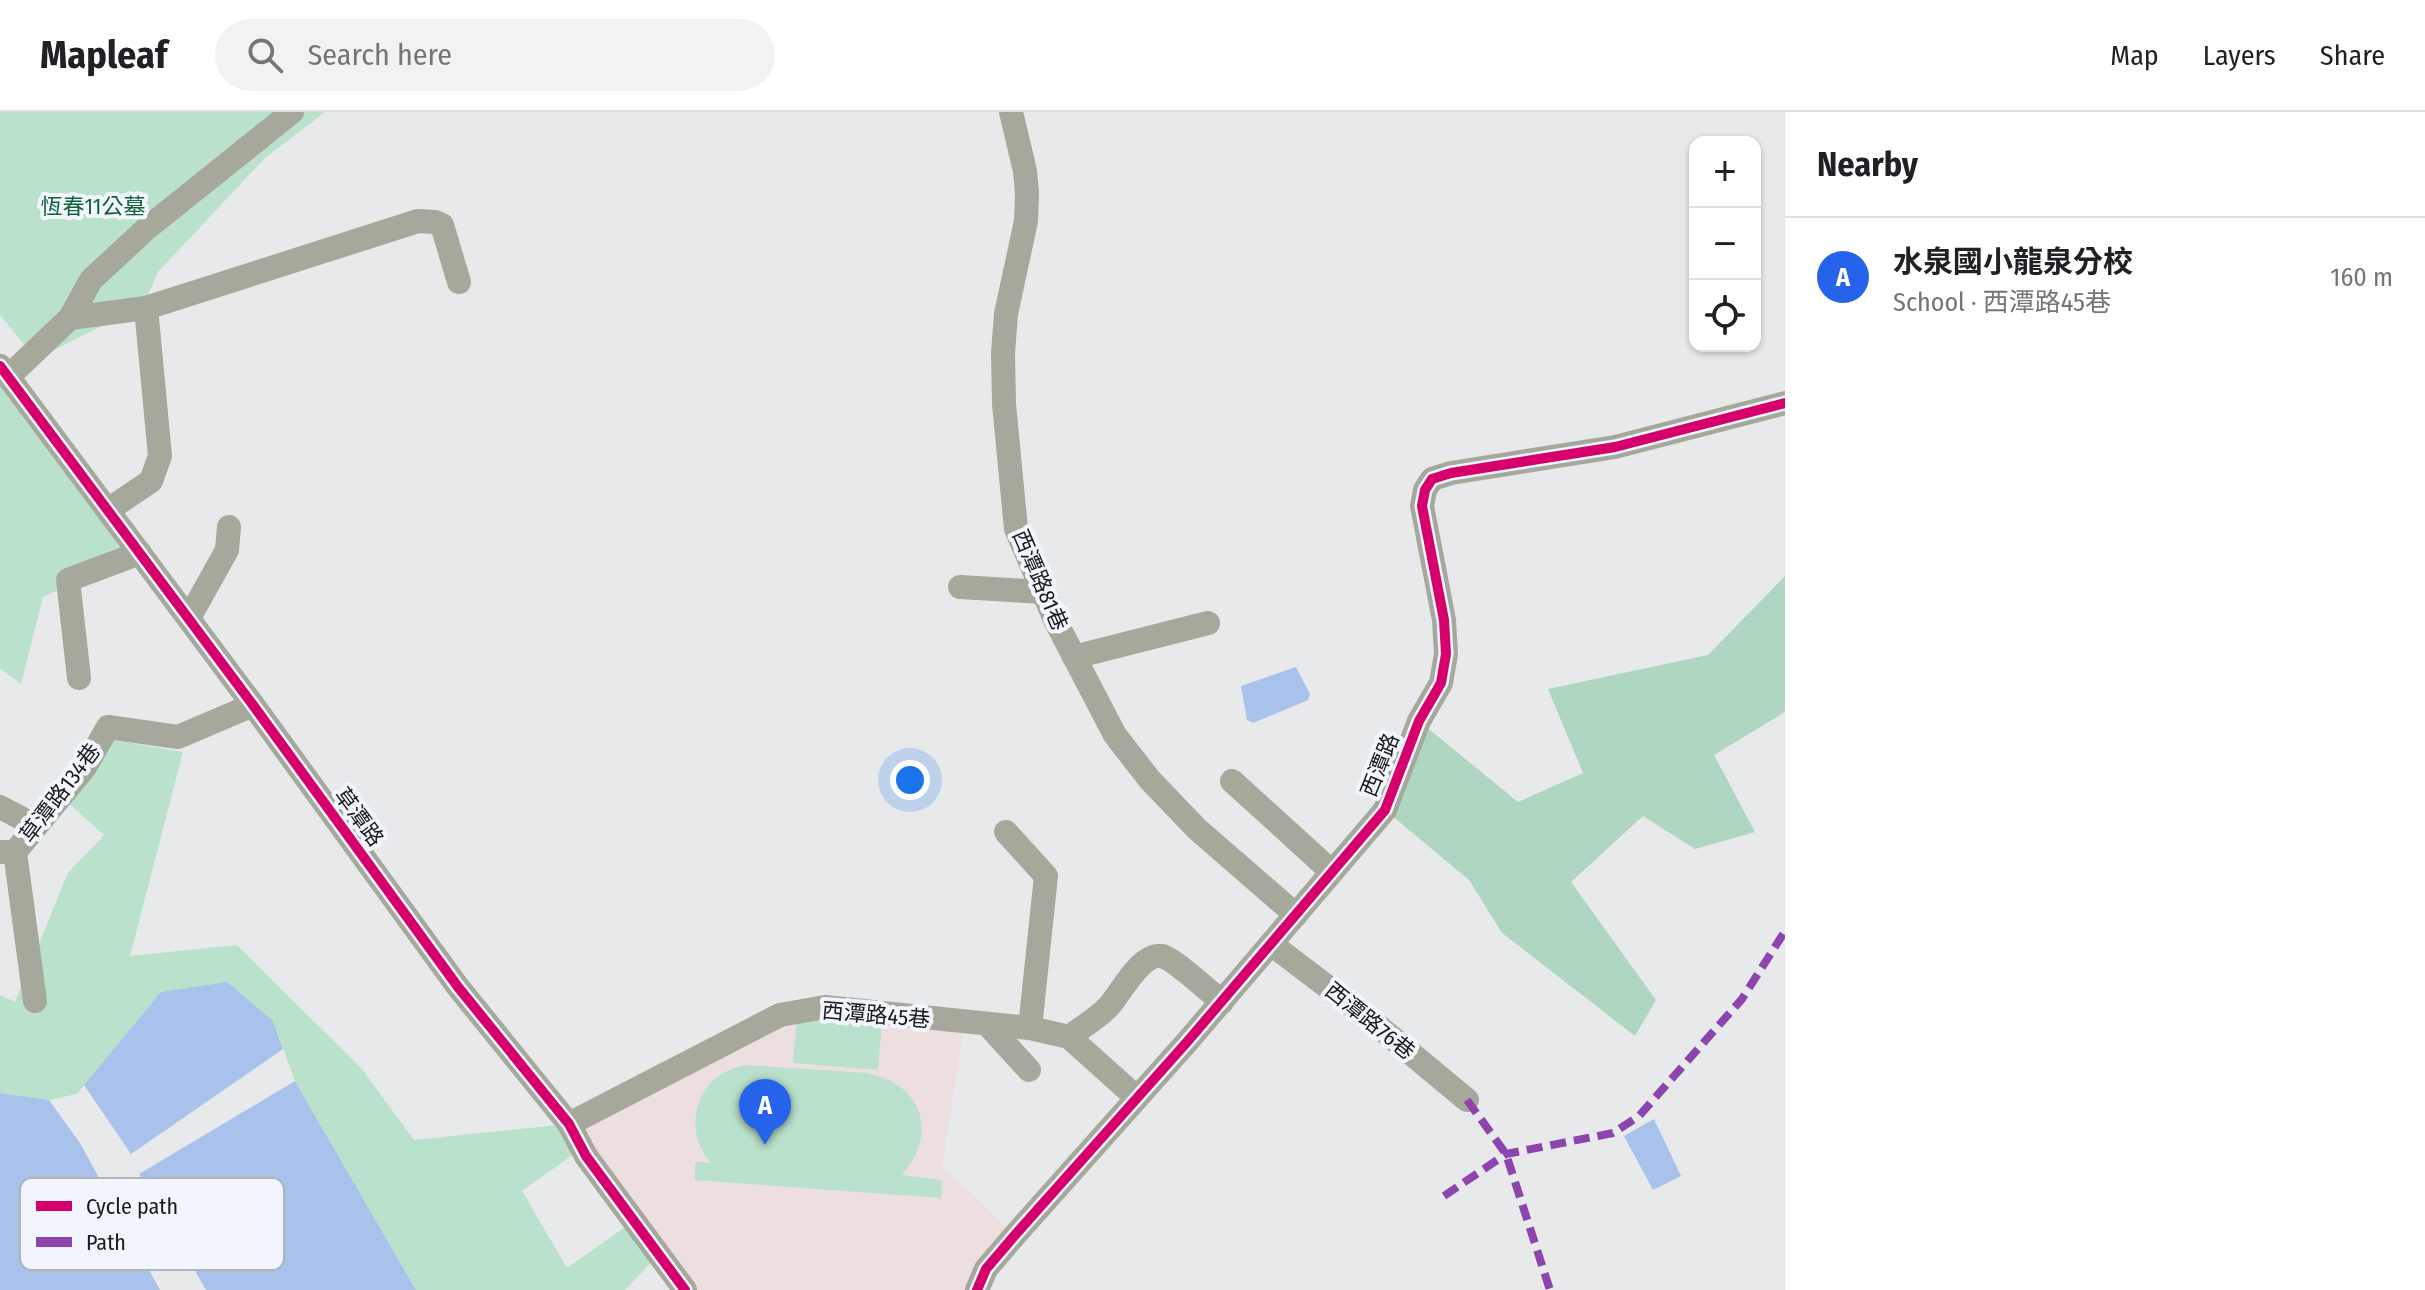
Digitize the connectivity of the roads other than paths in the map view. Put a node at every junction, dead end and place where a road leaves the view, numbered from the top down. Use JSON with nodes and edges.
{"nodes":[{"id":1,"x":292,"y":112,"type":"edge"},
{"id":2,"x":1011,"y":112,"type":"edge"},
{"id":3,"x":459,"y":282,"type":"dead end"},
{"id":4,"x":146,"y":308,"type":"junction"},
{"id":5,"x":70,"y":318,"type":"junction"},
{"id":6,"x":4,"y":372,"type":"edge"},
{"id":7,"x":1785,"y":403,"type":"edge"},
{"id":8,"x":108,"y":510,"type":"junction"},
{"id":9,"x":229,"y":527,"type":"dead end"},
{"id":10,"x":140,"y":553,"type":"junction"},
{"id":11,"x":960,"y":587,"type":"dead end"},
{"id":12,"x":1043,"y":592,"type":"junction"},
{"id":13,"x":189,"y":618,"type":"junction"},
{"id":14,"x":1208,"y":623,"type":"dead end"},
{"id":15,"x":1074,"y":657,"type":"junction"},
{"id":16,"x":79,"y":678,"type":"dead end"},
{"id":17,"x":253,"y":705,"type":"junction"},
{"id":18,"x":1232,"y":781,"type":"dead end"},
{"id":19,"x":0,"y":807,"type":"edge"},
{"id":20,"x":36,"y":826,"type":"junction"},
{"id":21,"x":1006,"y":832,"type":"dead end"},
{"id":22,"x":8,"y":852,"type":"edge"},
{"id":23,"x":1332,"y":872,"type":"junction"},
{"id":24,"x":1296,"y":915,"type":"junction"},
{"id":25,"x":1271,"y":944,"type":"junction"},
{"id":26,"x":35,"y":1001,"type":"dead end"},
{"id":27,"x":1222,"y":1002,"type":"junction"},
{"id":28,"x":988,"y":1025,"type":"junction"},
{"id":29,"x":1030,"y":1028,"type":"junction"},
{"id":30,"x":1069,"y":1037,"type":"junction"},
{"id":31,"x":1029,"y":1070,"type":"dead end"},
{"id":32,"x":1137,"y":1098,"type":"junction"},
{"id":33,"x":1467,"y":1100,"type":"dead end"},
{"id":34,"x":569,"y":1124,"type":"junction"},
{"id":35,"x":685,"y":1290,"type":"edge"},
{"id":36,"x":977,"y":1290,"type":"edge"}],
"edges":[{"from":1,"to":5,"type":"street"},
{"from":2,"to":12,"type":"street","name":"西潭路81巷"},
{"from":3,"to":4,"type":"street"},
{"from":4,"to":5,"type":"street"},
{"from":4,"to":8,"type":"street"},
{"from":5,"to":6,"type":"street"},
{"from":6,"to":8,"type":"street","name":"草潭路"},
{"from":7,"to":23,"type":"street","name":"西潭路"},
{"from":8,"to":10,"type":"street","name":"草潭路"},
{"from":9,"to":13,"type":"street"},
{"from":10,"to":13,"type":"street","name":"草潭路"},
{"from":10,"to":16,"type":"street"},
{"from":11,"to":12,"type":"street"},
{"from":12,"to":15,"type":"street","name":"西潭路81巷"},
{"from":13,"to":17,"type":"street","name":"草潭路"},
{"from":14,"to":15,"type":"street"},
{"from":15,"to":24,"type":"street","name":"西潭路81巷"},
{"from":17,"to":20,"type":"street","name":"草潭路134巷"},
{"from":17,"to":34,"type":"street","name":"草潭路"},
{"from":18,"to":23,"type":"street"},
{"from":19,"to":20,"type":"street"},
{"from":20,"to":22,"type":"street","name":"草潭路134巷"},
{"from":21,"to":29,"type":"street"},
{"from":22,"to":26,"type":"street"},
{"from":23,"to":24,"type":"street","name":"西潭路"},
{"from":24,"to":25,"type":"street","name":"西潭路"},
{"from":25,"to":27,"type":"street","name":"西潭路"},
{"from":25,"to":33,"type":"street","name":"西潭路76巷"},
{"from":27,"to":30,"type":"street"},
{"from":27,"to":32,"type":"street","name":"西潭路"},
{"from":28,"to":29,"type":"street","name":"西潭路45巷"},
{"from":28,"to":31,"type":"street"},
{"from":28,"to":34,"type":"street","name":"西潭路45巷"},
{"from":29,"to":30,"type":"street","name":"西潭路45巷"},
{"from":30,"to":32,"type":"street","name":"西潭路45巷"},
{"from":32,"to":36,"type":"street","name":"西潭路"},
{"from":34,"to":35,"type":"street","name":"草潭路"}]}
